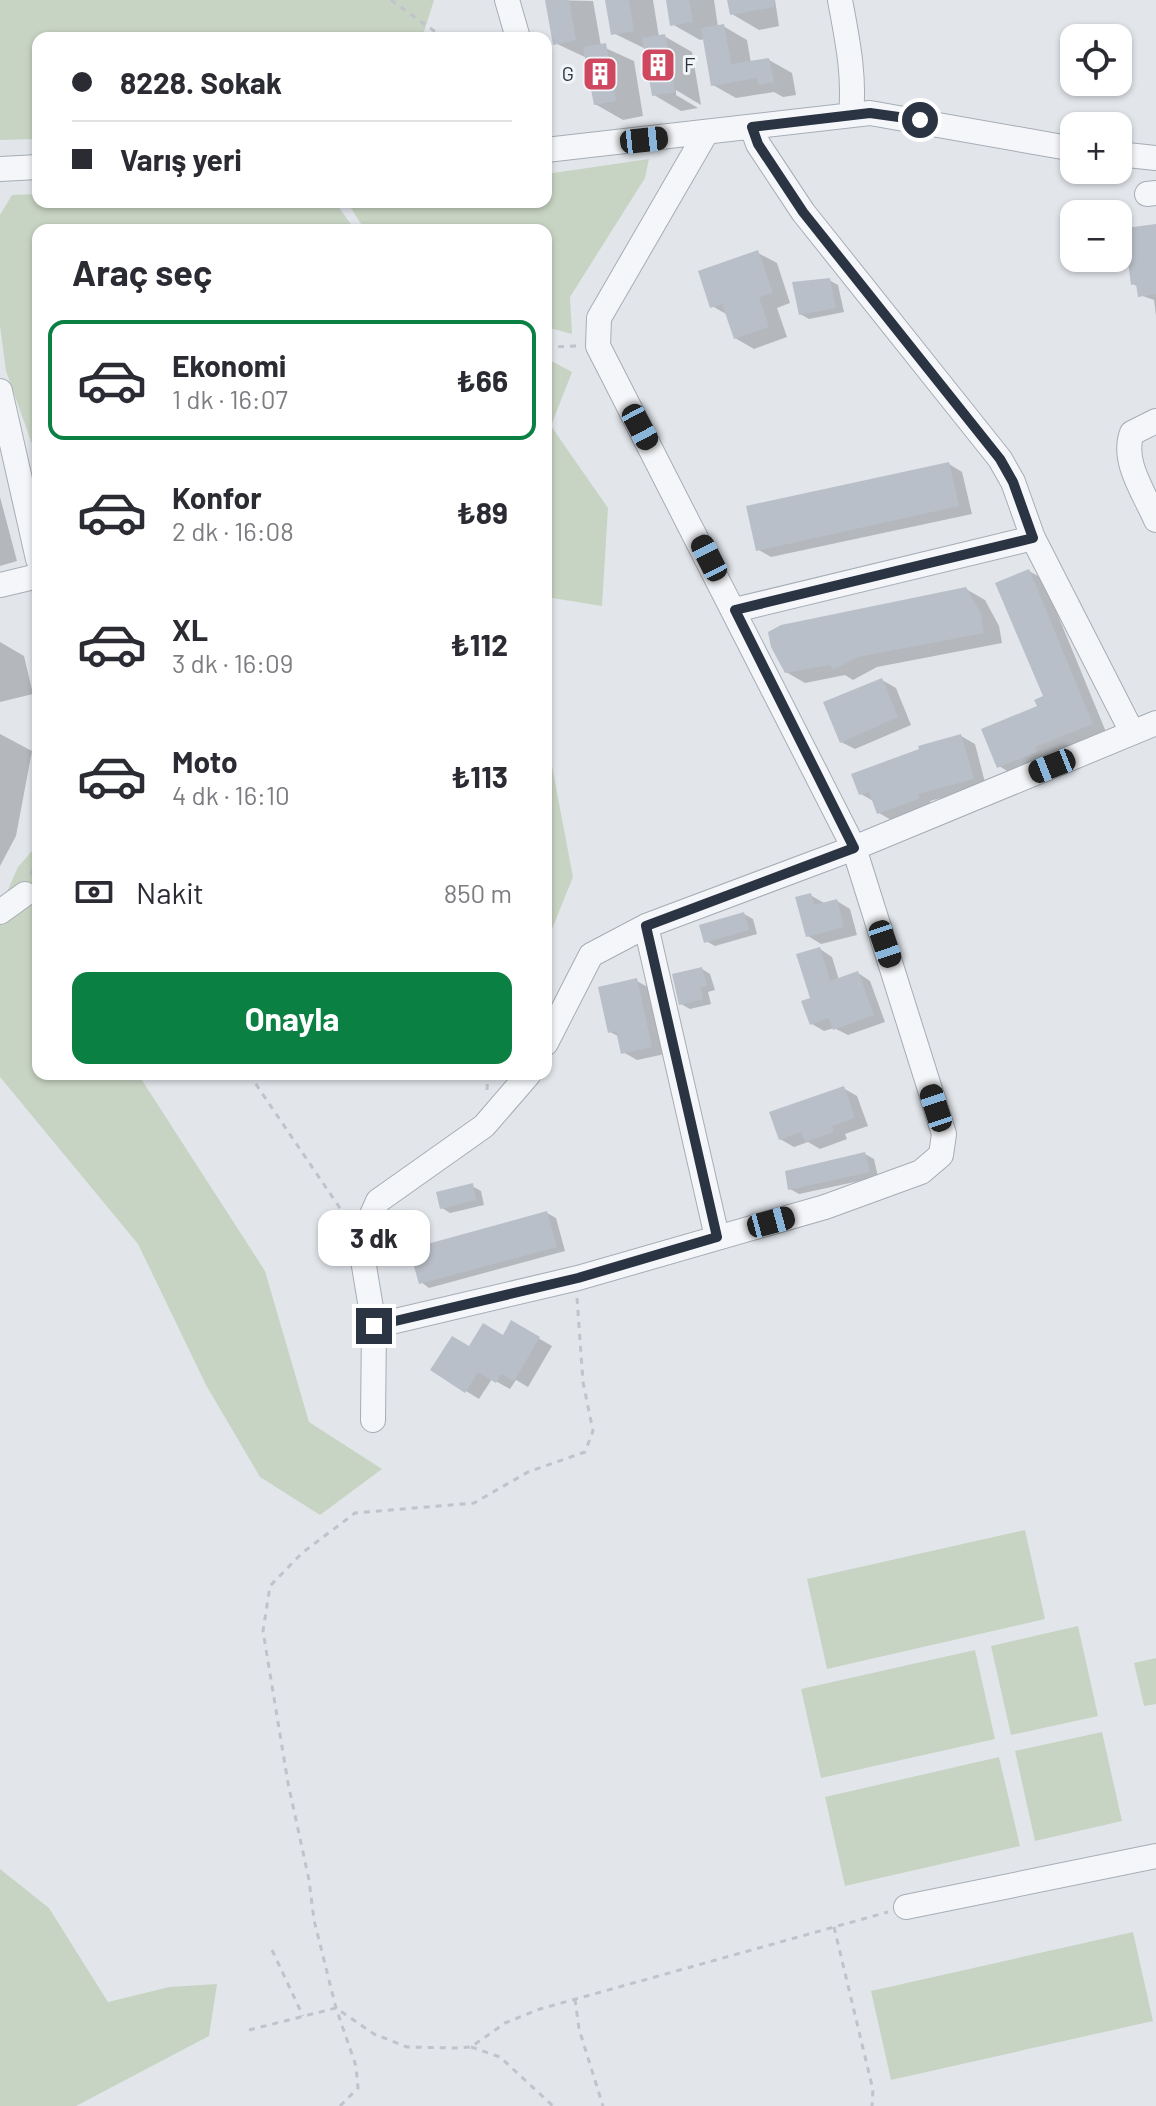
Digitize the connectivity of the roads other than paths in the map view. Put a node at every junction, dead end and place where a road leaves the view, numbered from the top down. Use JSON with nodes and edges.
{"nodes":[{"id":1,"x":507,"y":0,"type":"edge"},
{"id":2,"x":840,"y":0,"type":"edge"},
{"id":3,"x":516,"y":32,"type":"edge"},
{"id":4,"x":851,"y":114,"type":"junction"},
{"id":5,"x":752,"y":127,"type":"junction"},
{"id":6,"x":706,"y":133,"type":"junction"},
{"id":7,"x":552,"y":145,"type":"edge"},
{"id":8,"x":1060,"y":146,"type":"edge"},
{"id":9,"x":1132,"y":155,"type":"edge"},
{"id":10,"x":1156,"y":158,"type":"edge"},
{"id":11,"x":32,"y":167,"type":"edge"},
{"id":12,"x":0,"y":169,"type":"edge"},
{"id":13,"x":0,"y":391,"type":"edge"},
{"id":14,"x":1156,"y":421,"type":"edge"},
{"id":15,"x":1156,"y":520,"type":"edge"},
{"id":16,"x":32,"y":532,"type":"edge"},
{"id":17,"x":1033,"y":538,"type":"junction"},
{"id":18,"x":32,"y":577,"type":"edge"},
{"id":19,"x":0,"y":585,"type":"edge"},
{"id":20,"x":735,"y":610,"type":"junction"},
{"id":21,"x":1156,"y":723,"type":"edge"},
{"id":22,"x":1132,"y":732,"type":"junction"},
{"id":23,"x":854,"y":848,"type":"junction"},
{"id":24,"x":32,"y":881,"type":"edge"},
{"id":25,"x":0,"y":912,"type":"edge"},
{"id":26,"x":646,"y":926,"type":"junction"},
{"id":27,"x":552,"y":1031,"type":"edge"},
{"id":28,"x":524,"y":1080,"type":"edge"},
{"id":29,"x":717,"y":1237,"type":"junction"},
{"id":30,"x":374,"y":1326,"type":"junction"},
{"id":31,"x":373,"y":1420,"type":"dead end"},
{"id":32,"x":1156,"y":1856,"type":"edge"},
{"id":33,"x":906,"y":1907,"type":"road end"}],
"edges":[{"from":1,"to":3,"type":"street"},
{"from":2,"to":4,"type":"street"},
{"from":4,"to":5,"type":"street"},
{"from":4,"to":8,"type":"street"},
{"from":5,"to":6,"type":"street"},
{"from":5,"to":17,"type":"street"},
{"from":6,"to":7,"type":"street"},
{"from":6,"to":20,"type":"street"},
{"from":9,"to":10,"type":"street"},
{"from":11,"to":12,"type":"street"},
{"from":13,"to":16,"type":"street"},
{"from":14,"to":15,"type":"street"},
{"from":17,"to":20,"type":"street"},
{"from":17,"to":22,"type":"street"},
{"from":18,"to":19,"type":"street"},
{"from":20,"to":23,"type":"street"},
{"from":21,"to":22,"type":"street"},
{"from":22,"to":23,"type":"street"},
{"from":23,"to":26,"type":"street"},
{"from":23,"to":29,"type":"street"},
{"from":24,"to":25,"type":"street"},
{"from":26,"to":27,"type":"street"},
{"from":26,"to":29,"type":"street"},
{"from":28,"to":30,"type":"street"},
{"from":29,"to":30,"type":"street"},
{"from":30,"to":31,"type":"street"},
{"from":32,"to":33,"type":"street"}]}
